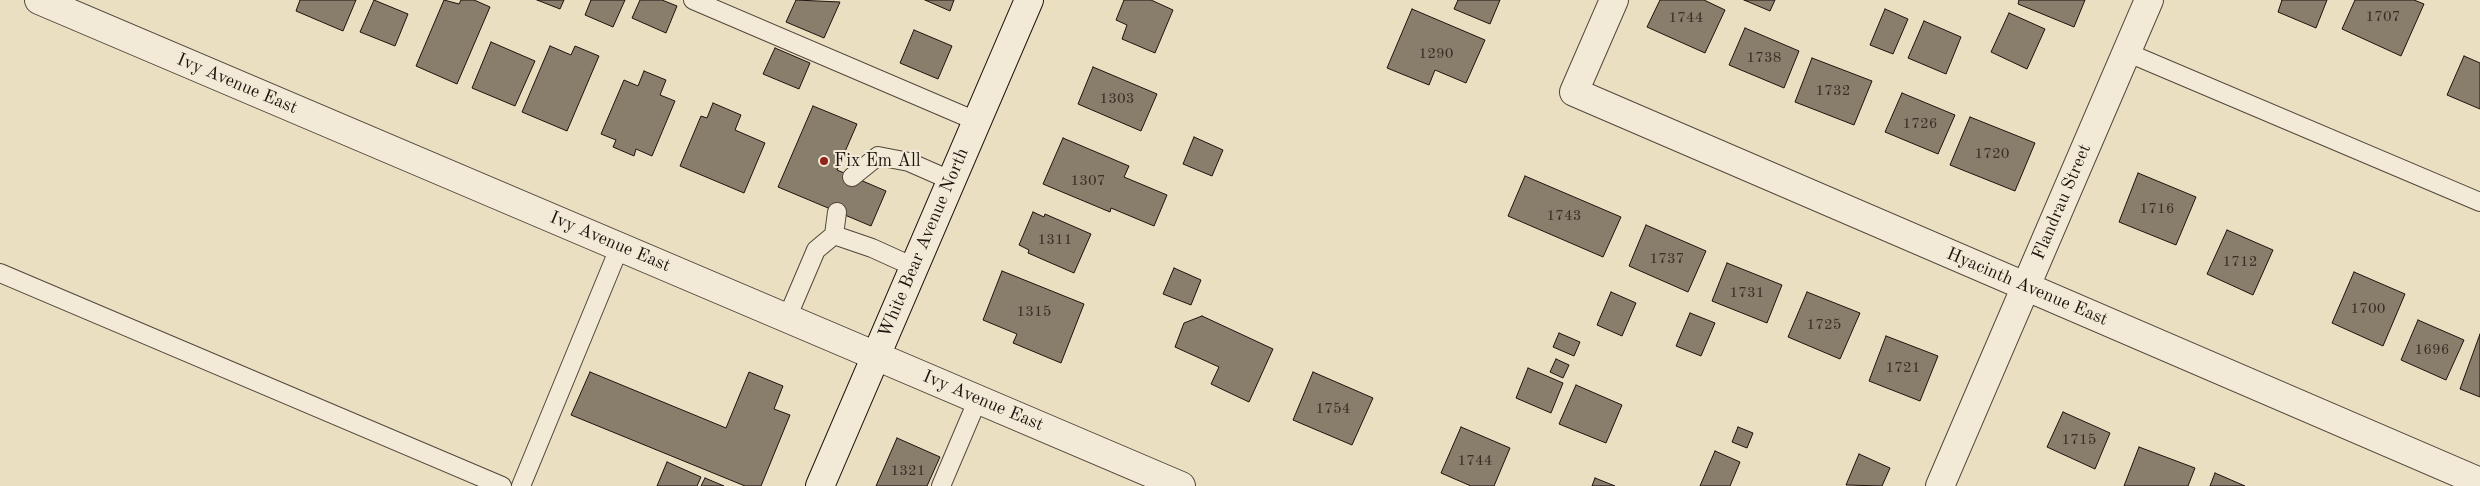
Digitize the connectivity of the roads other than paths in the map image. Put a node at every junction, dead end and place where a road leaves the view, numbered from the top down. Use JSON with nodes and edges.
{"nodes":[{"id":1,"x":39,"y":0,"type":"edge"},
{"id":2,"x":693,"y":0,"type":"edge"},
{"id":3,"x":1030,"y":0,"type":"edge"},
{"id":4,"x":1614,"y":0,"type":"edge"},
{"id":5,"x":2149,"y":0,"type":"edge"},
{"id":6,"x":2126,"y":52,"type":"junction"},
{"id":7,"x":976,"y":121,"type":"junction"},
{"id":8,"x":852,"y":177,"type":"dead end"},
{"id":9,"x":950,"y":180,"type":"junction"},
{"id":10,"x":2480,"y":202,"type":"edge"},
{"id":11,"x":837,"y":212,"type":"dead end"},
{"id":12,"x":834,"y":235,"type":"junction"},
{"id":13,"x":620,"y":246,"type":"junction"},
{"id":14,"x":914,"y":267,"type":"junction"},
{"id":15,"x":0,"y":273,"type":"edge"},
{"id":16,"x":2026,"y":287,"type":"junction"},
{"id":17,"x":787,"y":318,"type":"junction"},
{"id":18,"x":876,"y":356,"type":"junction"},
{"id":19,"x":978,"y":400,"type":"junction"},
{"id":20,"x":2480,"y":482,"type":"edge"},
{"id":21,"x":502,"y":486,"type":"edge"},
{"id":22,"x":521,"y":486,"type":"edge"},
{"id":23,"x":820,"y":486,"type":"edge"},
{"id":24,"x":941,"y":486,"type":"edge"},
{"id":25,"x":1181,"y":486,"type":"edge"},
{"id":26,"x":1940,"y":486,"type":"edge"}],
"edges":[{"from":1,"to":13,"type":"street","name":"Ivy Avenue East"},
{"from":2,"to":7,"type":"lane"},
{"from":3,"to":7,"type":"street","name":"White Bear Avenue North"},
{"from":4,"to":16,"type":"street","name":"Hyacinth Avenue East"},
{"from":5,"to":6,"type":"street","name":"Flandrau Street"},
{"from":6,"to":10,"type":"lane"},
{"from":6,"to":16,"type":"street","name":"Flandrau Street"},
{"from":7,"to":9,"type":"street","name":"White Bear Avenue North"},
{"from":8,"to":9,"type":"lane"},
{"from":9,"to":14,"type":"street","name":"White Bear Avenue North"},
{"from":11,"to":12,"type":"lane"},
{"from":12,"to":14,"type":"lane"},
{"from":12,"to":17,"type":"lane"},
{"from":13,"to":17,"type":"street","name":"Ivy Avenue East"},
{"from":13,"to":22,"type":"lane"},
{"from":14,"to":18,"type":"street","name":"White Bear Avenue North"},
{"from":15,"to":21,"type":"lane"},
{"from":16,"to":20,"type":"street","name":"Hyacinth Avenue East"},
{"from":16,"to":26,"type":"street","name":"Flandrau Street"},
{"from":17,"to":18,"type":"street","name":"Ivy Avenue East"},
{"from":18,"to":19,"type":"street","name":"Ivy Avenue East"},
{"from":18,"to":23,"type":"street","name":"White Bear Avenue North"},
{"from":19,"to":24,"type":"lane"},
{"from":19,"to":25,"type":"street","name":"Ivy Avenue East"}]}
